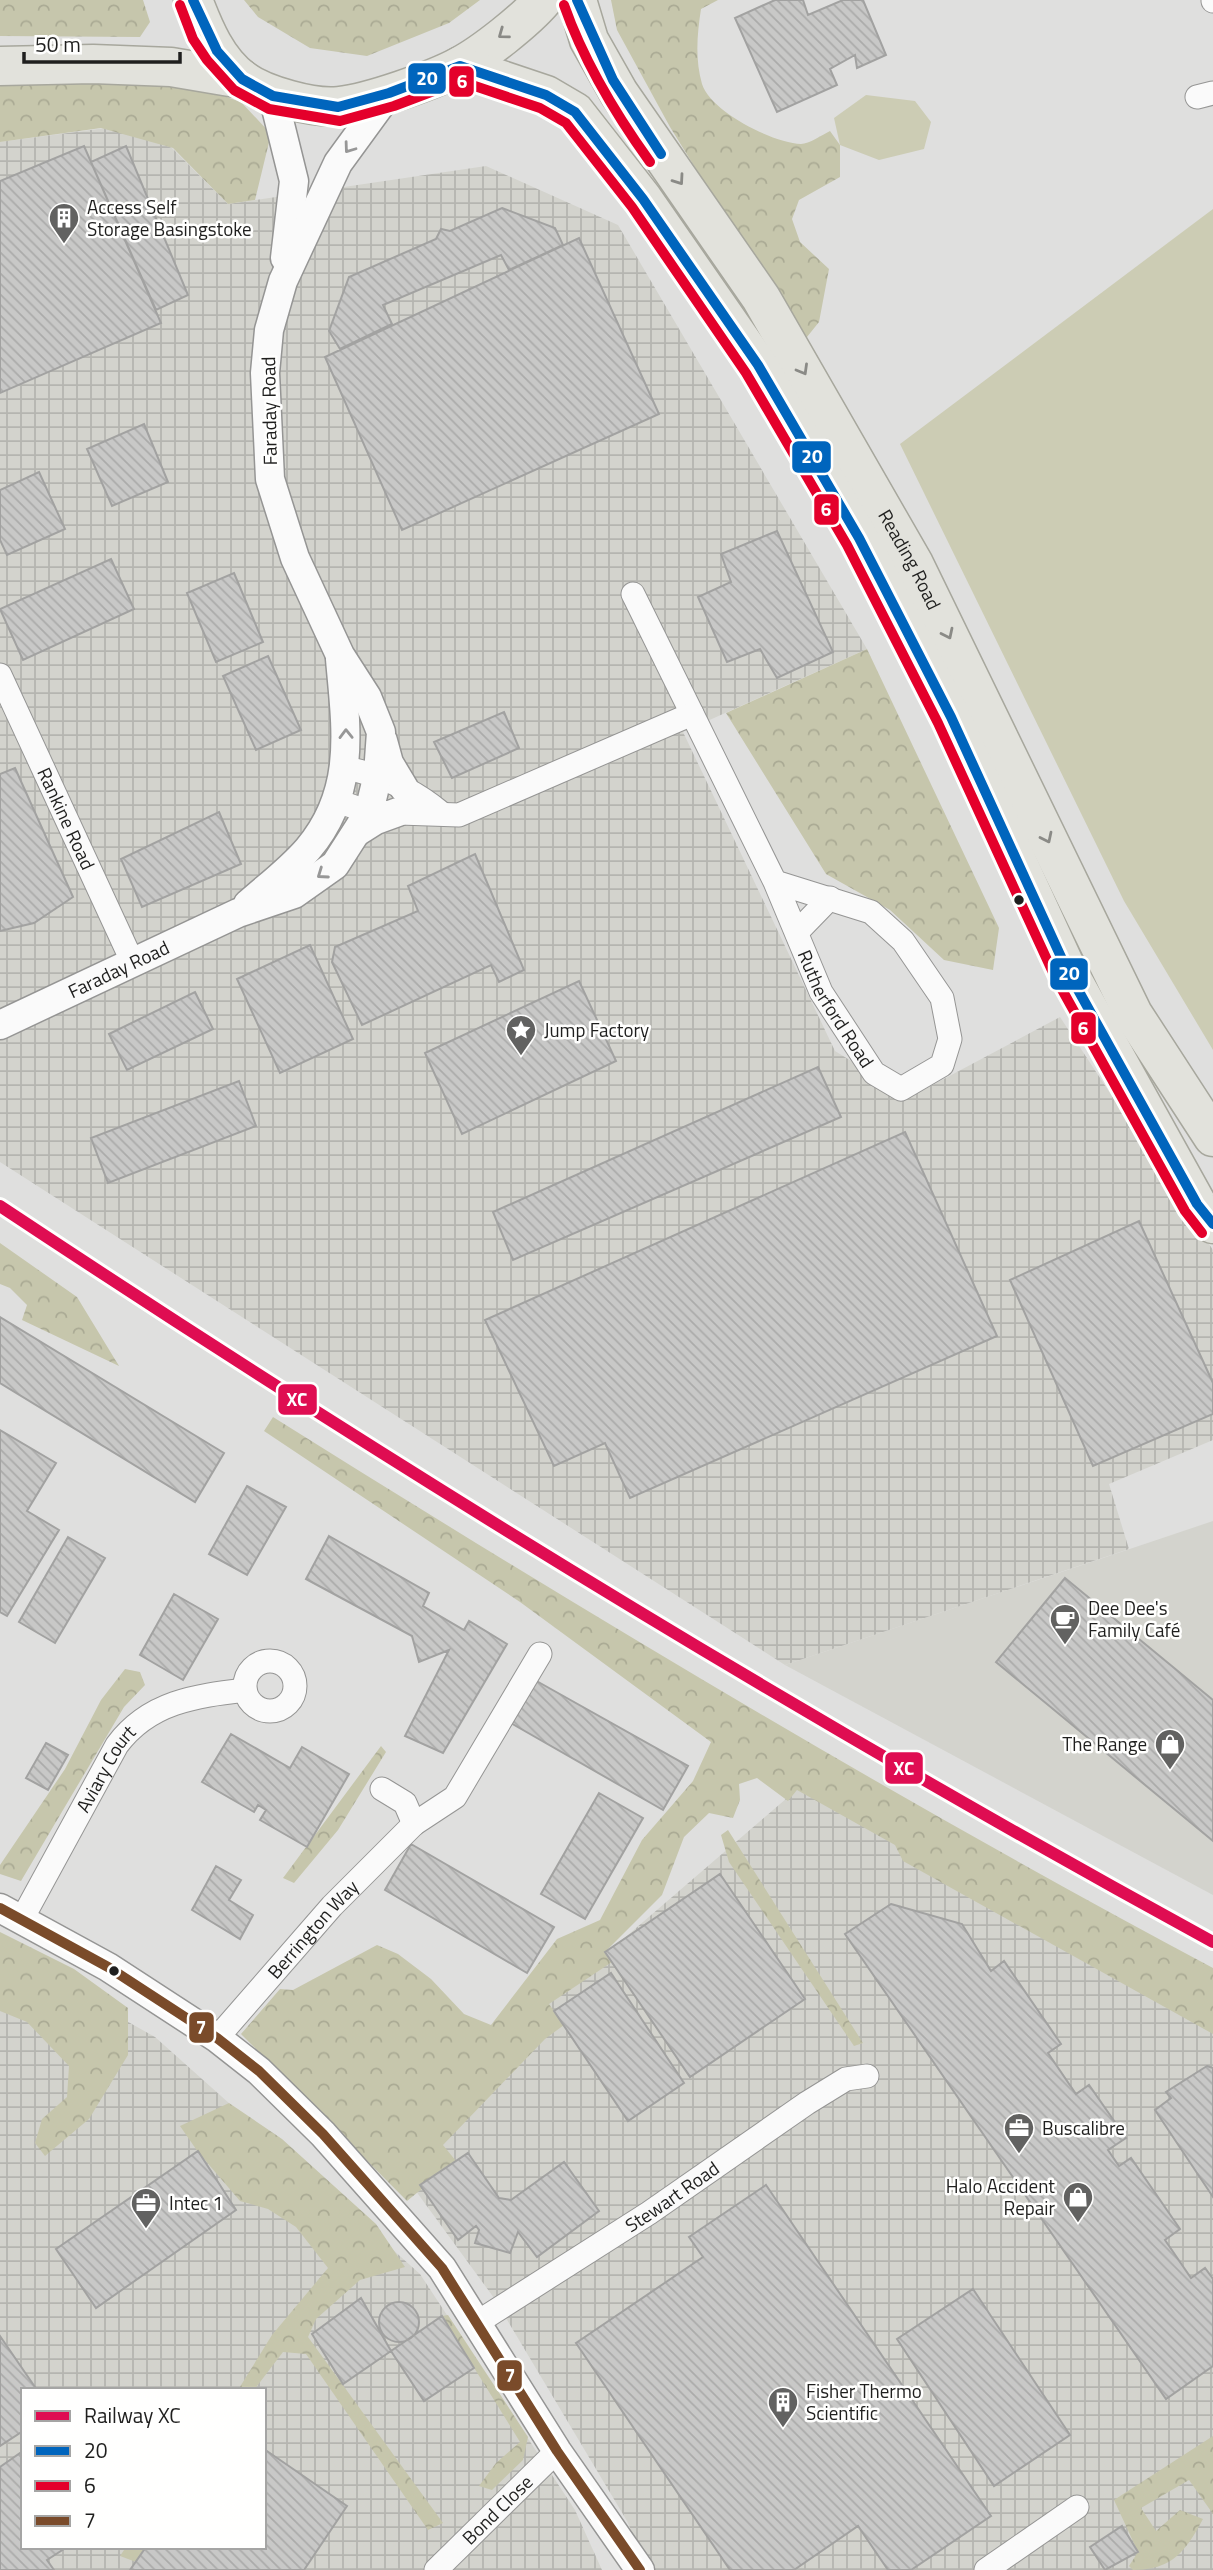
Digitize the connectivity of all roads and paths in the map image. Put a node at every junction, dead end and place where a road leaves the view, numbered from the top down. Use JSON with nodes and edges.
{"nodes":[{"id":1,"x":193,"y":0,"type":"edge"},
{"id":2,"x":543,"y":0,"type":"edge"},
{"id":3,"x":577,"y":0,"type":"edge"},
{"id":4,"x":0,"y":66,"type":"edge"},
{"id":5,"x":460,"y":66,"type":"junction"},
{"id":6,"x":258,"y":88,"type":"junction"},
{"id":7,"x":389,"y":93,"type":"junction"},
{"id":8,"x":283,"y":281,"type":"junction"},
{"id":9,"x":633,"y":594,"type":"dead end"},
{"id":10,"x":340,"y":655,"type":"junction"},
{"id":11,"x":0,"y":675,"type":"edge"},
{"id":12,"x":692,"y":714,"type":"junction"},
{"id":13,"x":381,"y":732,"type":"junction"},
{"id":14,"x":346,"y":768,"type":"junction"},
{"id":15,"x":377,"y":774,"type":"junction"},
{"id":16,"x":401,"y":800,"type":"junction"},
{"id":17,"x":337,"y":802,"type":"junction"},
{"id":18,"x":362,"y":822,"type":"junction"},
{"id":19,"x":775,"y":881,"type":"junction"},
{"id":20,"x":830,"y":898,"type":"junction"},
{"id":21,"x":238,"y":913,"type":"junction"},
{"id":22,"x":797,"y":932,"type":"junction"},
{"id":23,"x":132,"y":961,"type":"junction"},
{"id":24,"x":1133,"y":1014,"type":"junction"},
{"id":25,"x":0,"y":1025,"type":"edge"},
{"id":26,"x":1213,"y":1106,"type":"edge"},
{"id":27,"x":1213,"y":1137,"type":"edge"},
{"id":28,"x":1208,"y":1212,"type":"edge"},
{"id":29,"x":540,"y":1654,"type":"dead end"},
{"id":30,"x":245,"y":1690,"type":"dead end"},
{"id":31,"x":382,"y":1789,"type":"dead end"},
{"id":32,"x":414,"y":1824,"type":"junction"},
{"id":33,"x":11,"y":1914,"type":"edge"},
{"id":34,"x":218,"y":2038,"type":"junction"},
{"id":35,"x":867,"y":2076,"type":"dead end"},
{"id":36,"x":478,"y":2322,"type":"junction"},
{"id":37,"x":557,"y":2451,"type":"junction"},
{"id":38,"x":1077,"y":2507,"type":"dead end"},
{"id":39,"x":436,"y":2570,"type":"edge"},
{"id":40,"x":640,"y":2570,"type":"edge"},
{"id":41,"x":986,"y":2570,"type":"edge"}],
"edges":[{"from":1,"to":6,"type":"highway"},
{"from":2,"to":5,"type":"highway","one_way":true},
{"from":3,"to":24,"type":"highway","name":"Reading Road","one_way":true},
{"from":4,"to":6,"type":"highway"},
{"from":5,"to":7,"type":"highway"},
{"from":5,"to":28,"type":"highway","name":"Reading Road"},
{"from":6,"to":7,"type":"highway"},
{"from":6,"to":8,"type":"street","name":"Faraday Road"},
{"from":7,"to":8,"type":"street","name":"Faraday Road","one_way":true},
{"from":8,"to":10,"type":"street","name":"Faraday Road"},
{"from":9,"to":12,"type":"street","name":"Rutherford Road"},
{"from":10,"to":13,"type":"street","name":"Faraday Road"},
{"from":14,"to":10,"type":"street","name":"Faraday Road","one_way":true},
{"from":11,"to":23,"type":"street","name":"Rankine Road"},
{"from":12,"to":16,"type":"street"},
{"from":12,"to":19,"type":"street","name":"Rutherford Road"},
{"from":13,"to":15,"type":"street","name":"Faraday Road"},
{"from":13,"to":16,"type":"street"},
{"from":14,"to":15,"type":"street"},
{"from":14,"to":17,"type":"street","name":"Faraday Road"},
{"from":15,"to":16,"type":"street"},
{"from":15,"to":18,"type":"street","name":"Faraday Road"},
{"from":16,"to":18,"type":"street"},
{"from":17,"to":18,"type":"street"},
{"from":17,"to":21,"type":"street","name":"Faraday Road"},
{"from":18,"to":21,"type":"street","name":"Faraday Road","one_way":true},
{"from":19,"to":20,"type":"street","name":"Rutherford Road"},
{"from":19,"to":22,"type":"street","name":"Rutherford Road"},
{"from":20,"to":22,"type":"street"},
{"from":20,"to":22,"type":"street","name":"Rutherford Road"},
{"from":21,"to":23,"type":"street","name":"Faraday Road"},
{"from":23,"to":25,"type":"street","name":"Faraday Road"},
{"from":24,"to":26,"type":"street"},
{"from":24,"to":27,"type":"highway","name":"Reading Road"},
{"from":29,"to":32,"type":"street","name":"Berrington Way"},
{"from":30,"to":33,"type":"street","name":"Aviary Court"},
{"from":31,"to":32,"type":"street"},
{"from":32,"to":34,"type":"street","name":"Berrington Way"},
{"from":33,"to":34,"type":"street"},
{"from":34,"to":36,"type":"street"},
{"from":35,"to":36,"type":"street","name":"Stewart Road"},
{"from":36,"to":37,"type":"street"},
{"from":37,"to":39,"type":"street","name":"Bond Close"},
{"from":37,"to":40,"type":"street"},
{"from":38,"to":41,"type":"street"}]}
